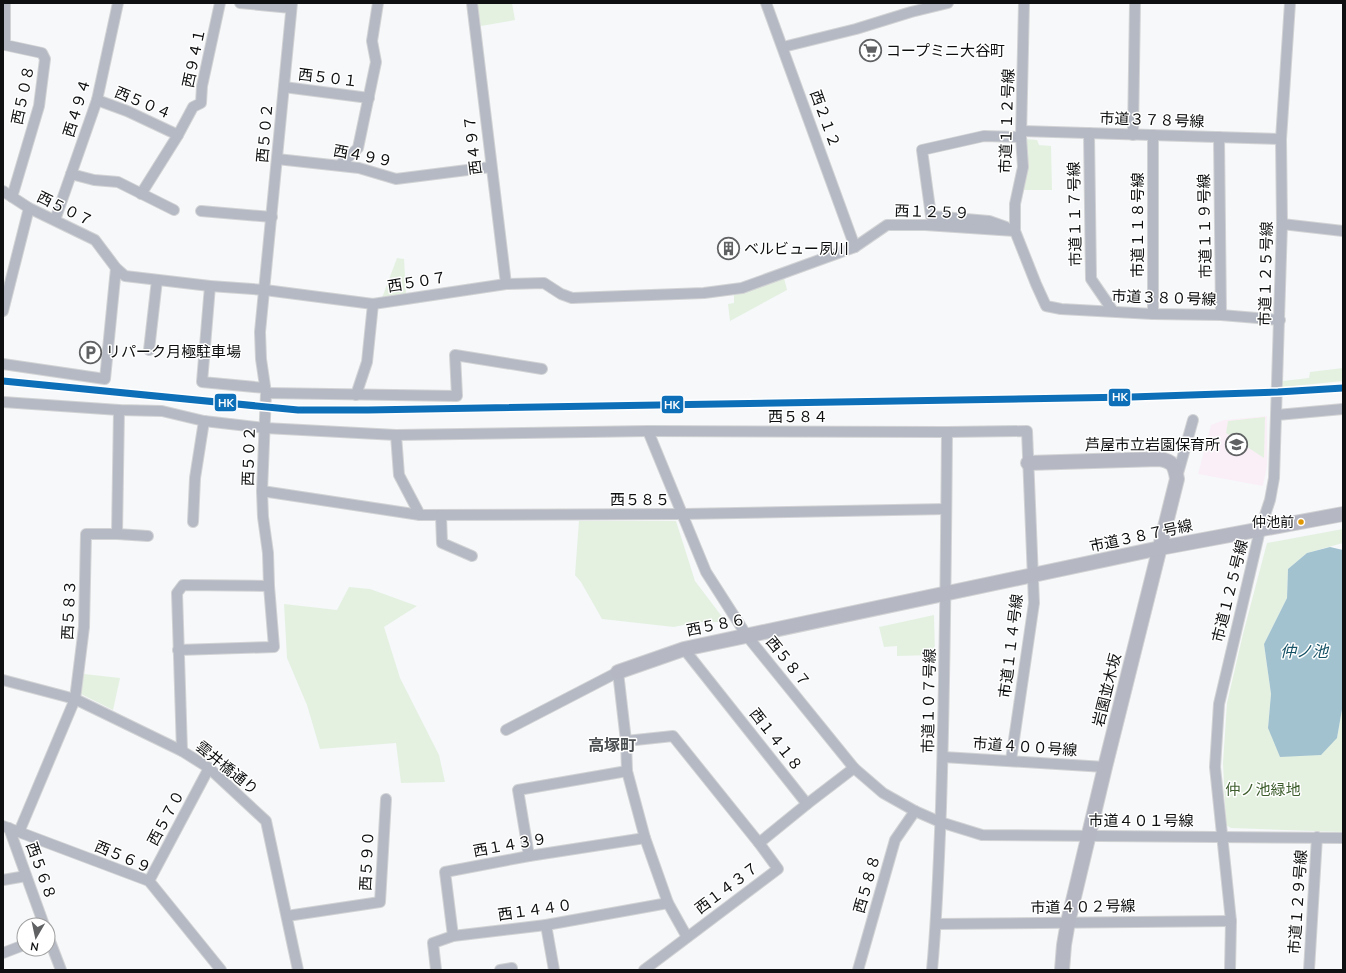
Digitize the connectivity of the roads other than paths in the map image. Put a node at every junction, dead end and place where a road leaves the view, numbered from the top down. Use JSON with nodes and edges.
{"nodes":[{"id":1,"x":5,"y":3,"type":"edge"},
{"id":2,"x":118,"y":3,"type":"edge"},
{"id":3,"x":220,"y":3,"type":"edge"},
{"id":4,"x":240,"y":3,"type":"edge"},
{"id":5,"x":378,"y":3,"type":"edge"},
{"id":6,"x":472,"y":3,"type":"edge"},
{"id":7,"x":766,"y":3,"type":"edge"},
{"id":8,"x":948,"y":3,"type":"edge"},
{"id":9,"x":1024,"y":3,"type":"edge"},
{"id":10,"x":1136,"y":3,"type":"edge"},
{"id":11,"x":1290,"y":3,"type":"edge"},
{"id":12,"x":292,"y":6,"type":"edge"},
{"id":13,"x":783,"y":47,"type":"junction"},
{"id":14,"x":284,"y":87,"type":"junction"},
{"id":15,"x":369,"y":98,"type":"junction"},
{"id":16,"x":97,"y":100,"type":"junction"},
{"id":17,"x":1089,"y":133,"type":"junction"},
{"id":18,"x":1021,"y":134,"type":"junction"},
{"id":19,"x":178,"y":135,"type":"junction"},
{"id":20,"x":1134,"y":135,"type":"junction"},
{"id":21,"x":1153,"y":135,"type":"junction"},
{"id":22,"x":1219,"y":137,"type":"junction"},
{"id":23,"x":1281,"y":139,"type":"junction"},
{"id":24,"x":277,"y":160,"type":"junction"},
{"id":25,"x":340,"y":165,"type":"junction"},
{"id":26,"x":491,"y":167,"type":"junction"},
{"id":27,"x":71,"y":174,"type":"junction"},
{"id":28,"x":3,"y":191,"type":"edge"},
{"id":29,"x":141,"y":194,"type":"junction"},
{"id":30,"x":12,"y":197,"type":"junction"},
{"id":31,"x":29,"y":208,"type":"junction"},
{"id":32,"x":174,"y":210,"type":"dead end"},
{"id":33,"x":201,"y":211,"type":"dead end"},
{"id":34,"x":272,"y":217,"type":"junction"},
{"id":35,"x":56,"y":220,"type":"junction"},
{"id":36,"x":1282,"y":224,"type":"junction"},
{"id":37,"x":1343,"y":230,"type":"edge"},
{"id":38,"x":1015,"y":231,"type":"junction"},
{"id":39,"x":855,"y":247,"type":"junction"},
{"id":40,"x":116,"y":268,"type":"junction"},
{"id":41,"x":157,"y":280,"type":"junction"},
{"id":42,"x":506,"y":284,"type":"junction"},
{"id":43,"x":210,"y":286,"type":"junction"},
{"id":44,"x":265,"y":290,"type":"junction"},
{"id":45,"x":373,"y":304,"type":"junction"},
{"id":46,"x":4,"y":305,"type":"edge"},
{"id":47,"x":1046,"y":306,"type":"joint"},
{"id":48,"x":1113,"y":311,"type":"junction"},
{"id":49,"x":1153,"y":314,"type":"junction"},
{"id":50,"x":1221,"y":315,"type":"junction"},
{"id":51,"x":1280,"y":320,"type":"junction"},
{"id":52,"x":149,"y":350,"type":"dead end"},
{"id":53,"x":3,"y":364,"type":"edge"},
{"id":54,"x":542,"y":369,"type":"dead end"},
{"id":55,"x":265,"y":390,"type":"junction"},
{"id":56,"x":356,"y":394,"type":"junction"},
{"id":57,"x":3,"y":402,"type":"edge"},
{"id":58,"x":1343,"y":409,"type":"edge"},
{"id":59,"x":119,"y":410,"type":"junction"},
{"id":60,"x":1277,"y":415,"type":"junction"},
{"id":61,"x":1193,"y":420,"type":"dead end"},
{"id":62,"x":204,"y":421,"type":"junction"},
{"id":63,"x":265,"y":428,"type":"junction"},
{"id":64,"x":648,"y":431,"type":"junction"},
{"id":65,"x":947,"y":432,"type":"junction"},
{"id":66,"x":396,"y":435,"type":"junction"},
{"id":67,"x":1028,"y":463,"type":"junction"},
{"id":68,"x":1177,"y":479,"type":"junction"},
{"id":69,"x":262,"y":491,"type":"junction"},
{"id":70,"x":946,"y":509,"type":"junction"},
{"id":71,"x":683,"y":514,"type":"junction"},
{"id":72,"x":1343,"y":514,"type":"edge"},
{"id":73,"x":420,"y":515,"type":"junction"},
{"id":74,"x":441,"y":515,"type":"junction"},
{"id":75,"x":193,"y":522,"type":"dead end"},
{"id":76,"x":1260,"y":530,"type":"junction"},
{"id":77,"x":117,"y":534,"type":"junction"},
{"id":78,"x":148,"y":536,"type":"dead end"},
{"id":79,"x":1160,"y":548,"type":"junction"},
{"id":80,"x":472,"y":556,"type":"dead end"},
{"id":81,"x":1033,"y":576,"type":"junction"},
{"id":82,"x":269,"y":586,"type":"junction"},
{"id":83,"x":946,"y":593,"type":"junction"},
{"id":84,"x":747,"y":636,"type":"junction"},
{"id":85,"x":684,"y":649,"type":"junction"},
{"id":86,"x":178,"y":650,"type":"junction"},
{"id":87,"x":618,"y":672,"type":"junction"},
{"id":88,"x":3,"y":680,"type":"edge"},
{"id":89,"x":75,"y":699,"type":"junction"},
{"id":90,"x":506,"y":730,"type":"dead end"},
{"id":91,"x":626,"y":741,"type":"junction"},
{"id":92,"x":182,"y":751,"type":"junction"},
{"id":93,"x":943,"y":757,"type":"junction"},
{"id":94,"x":1011,"y":760,"type":"junction"},
{"id":95,"x":1105,"y":767,"type":"junction"},
{"id":96,"x":209,"y":768,"type":"junction"},
{"id":97,"x":854,"y":768,"type":"junction"},
{"id":98,"x":627,"y":771,"type":"junction"},
{"id":99,"x":386,"y":799,"type":"dead end"},
{"id":100,"x":807,"y":804,"type":"junction"},
{"id":101,"x":915,"y":810,"type":"junction"},
{"id":102,"x":940,"y":822,"type":"junction"},
{"id":103,"x":6,"y":827,"type":"edge"},
{"id":104,"x":19,"y":832,"type":"junction"},
{"id":105,"x":1088,"y":836,"type":"junction"},
{"id":106,"x":1223,"y":836,"type":"junction"},
{"id":107,"x":1317,"y":837,"type":"junction"},
{"id":108,"x":645,"y":838,"type":"junction"},
{"id":109,"x":1343,"y":838,"type":"edge"},
{"id":110,"x":759,"y":843,"type":"junction"},
{"id":111,"x":529,"y":856,"type":"junction"},
{"id":112,"x":26,"y":876,"type":"junction"},
{"id":113,"x":3,"y":880,"type":"edge"},
{"id":114,"x":149,"y":882,"type":"junction"},
{"id":115,"x":668,"y":903,"type":"junction"},
{"id":116,"x":286,"y":916,"type":"junction"},
{"id":117,"x":41,"y":917,"type":"edge"},
{"id":118,"x":1231,"y":921,"type":"junction"},
{"id":119,"x":1068,"y":922,"type":"junction"},
{"id":120,"x":936,"y":924,"type":"junction"},
{"id":121,"x":546,"y":925,"type":"junction"},
{"id":122,"x":453,"y":936,"type":"junction"},
{"id":123,"x":687,"y":936,"type":"junction"},
{"id":124,"x":16,"y":948,"type":"edge"},
{"id":125,"x":3,"y":953,"type":"edge"},
{"id":126,"x":56,"y":957,"type":"edge"},
{"id":127,"x":61,"y":970,"type":"edge"},
{"id":128,"x":221,"y":970,"type":"edge"},
{"id":129,"x":298,"y":970,"type":"edge"},
{"id":130,"x":436,"y":970,"type":"edge"},
{"id":131,"x":500,"y":970,"type":"edge"},
{"id":132,"x":512,"y":970,"type":"edge"},
{"id":133,"x":554,"y":970,"type":"edge"},
{"id":134,"x":644,"y":970,"type":"edge"},
{"id":135,"x":858,"y":970,"type":"edge"},
{"id":136,"x":932,"y":970,"type":"edge"},
{"id":137,"x":1062,"y":970,"type":"edge"},
{"id":138,"x":1230,"y":970,"type":"edge"},
{"id":139,"x":1309,"y":970,"type":"edge"}],
"edges":[{"from":1,"to":30,"type":"street","name":"西５０８"},
{"from":2,"to":16,"type":"street","name":"西４９４"},
{"from":3,"to":19,"type":"street","name":"西９４１"},
{"from":4,"to":12,"type":"street"},
{"from":5,"to":15,"type":"street"},
{"from":6,"to":26,"type":"street","name":"西４９７"},
{"from":7,"to":13,"type":"street","name":"西２１２"},
{"from":8,"to":13,"type":"street"},
{"from":9,"to":18,"type":"street","name":"市道１１２号線"},
{"from":10,"to":20,"type":"street"},
{"from":11,"to":23,"type":"street","name":"市道１２５号線"},
{"from":12,"to":14,"type":"street","name":"西５０２"},
{"from":13,"to":39,"type":"street","name":"西２１２"},
{"from":14,"to":15,"type":"street","name":"西５０１"},
{"from":14,"to":24,"type":"street","name":"西５０２"},
{"from":15,"to":25,"type":"street"},
{"from":16,"to":19,"type":"street","name":"西５０４"},
{"from":16,"to":27,"type":"street","name":"西４９４"},
{"from":17,"to":18,"type":"street","name":"市道３７８号線"},
{"from":17,"to":20,"type":"street","name":"市道３７８号線"},
{"from":17,"to":48,"type":"street","name":"市道１１７号線"},
{"from":18,"to":38,"type":"street","name":"市道１１２号線"},
{"from":18,"to":38,"type":"street","name":"市道３７８号線"},
{"from":19,"to":29,"type":"street","name":"西５０４"},
{"from":20,"to":21,"type":"street","name":"市道３７８号線"},
{"from":21,"to":22,"type":"street","name":"市道３７８号線"},
{"from":21,"to":49,"type":"street","name":"市道１１８号線"},
{"from":22,"to":23,"type":"street","name":"市道３７８号線"},
{"from":22,"to":50,"type":"street","name":"市道１１９号線"},
{"from":23,"to":36,"type":"street","name":"市道１２５号線"},
{"from":24,"to":25,"type":"street","name":"西４９９"},
{"from":24,"to":34,"type":"street","name":"西５０２"},
{"from":25,"to":26,"type":"street","name":"西４９９"},
{"from":26,"to":42,"type":"street","name":"西４９７"},
{"from":27,"to":29,"type":"street"},
{"from":27,"to":35,"type":"street","name":"西４９４"},
{"from":28,"to":30,"type":"street","name":"西５０７"},
{"from":29,"to":32,"type":"street"},
{"from":30,"to":31,"type":"street","name":"西５０７"},
{"from":31,"to":35,"type":"street","name":"西５０７"},
{"from":31,"to":46,"type":"street"},
{"from":33,"to":34,"type":"street"},
{"from":34,"to":44,"type":"street","name":"西５０２"},
{"from":35,"to":40,"type":"street","name":"西５０７"},
{"from":36,"to":37,"type":"street"},
{"from":36,"to":51,"type":"street","name":"市道１２５号線"},
{"from":38,"to":39,"type":"street","name":"西１２５９"},
{"from":38,"to":47,"type":"street","name":"市道１１２号線"},
{"from":39,"to":42,"type":"street","name":"西５０７"},
{"from":40,"to":41,"type":"street","name":"西５０７"},
{"from":40,"to":53,"type":"street"},
{"from":41,"to":43,"type":"street","name":"西５０７"},
{"from":41,"to":52,"type":"street"},
{"from":42,"to":45,"type":"street","name":"西５０７"},
{"from":43,"to":44,"type":"street","name":"西５０７"},
{"from":43,"to":55,"type":"street"},
{"from":44,"to":45,"type":"street","name":"西５０７"},
{"from":44,"to":55,"type":"street","name":"西５０２"},
{"from":45,"to":56,"type":"street"},
{"from":47,"to":48,"type":"street","name":"市道３８０号線"},
{"from":48,"to":49,"type":"street","name":"市道３８０号線"},
{"from":49,"to":50,"type":"street","name":"市道３８０号線"},
{"from":50,"to":51,"type":"street","name":"市道３８０号線"},
{"from":51,"to":60,"type":"street","name":"市道１２５号線"},
{"from":54,"to":56,"type":"street"},
{"from":55,"to":56,"type":"street"},
{"from":55,"to":63,"type":"street","name":"西５０２"},
{"from":57,"to":59,"type":"street","name":"西５８４"},
{"from":58,"to":60,"type":"street"},
{"from":59,"to":62,"type":"street","name":"西５８４"},
{"from":59,"to":77,"type":"street"},
{"from":60,"to":76,"type":"street","name":"市道１２５号線"},
{"from":61,"to":68,"type":"street","name":"岩園並木坂"},
{"from":62,"to":63,"type":"street","name":"西５８４"},
{"from":62,"to":75,"type":"street"},
{"from":63,"to":66,"type":"street","name":"西５８４"},
{"from":63,"to":69,"type":"street","name":"西５０２"},
{"from":64,"to":65,"type":"street","name":"西５８４"},
{"from":64,"to":66,"type":"street","name":"西５８４"},
{"from":64,"to":71,"type":"street","name":"西５８７"},
{"from":65,"to":67,"type":"street","name":"西５８４"},
{"from":65,"to":70,"type":"street","name":"市道１０７号線"},
{"from":66,"to":73,"type":"street"},
{"from":67,"to":68,"type":"street"},
{"from":67,"to":81,"type":"street","name":"市道１１４号線"},
{"from":68,"to":79,"type":"street","name":"岩園並木坂"},
{"from":69,"to":73,"type":"street","name":"西５８５"},
{"from":69,"to":82,"type":"street","name":"西５０２"},
{"from":70,"to":71,"type":"street","name":"西５８５"},
{"from":70,"to":83,"type":"street","name":"市道１０７号線"},
{"from":71,"to":74,"type":"street","name":"西５８５"},
{"from":71,"to":84,"type":"street","name":"西５８７"},
{"from":72,"to":76,"type":"street","name":"市道３８７号線"},
{"from":73,"to":74,"type":"street","name":"西５８５"},
{"from":74,"to":80,"type":"street"},
{"from":76,"to":79,"type":"street","name":"市道３８７号線"},
{"from":76,"to":106,"type":"street","name":"市道１２５号線"},
{"from":77,"to":78,"type":"street"},
{"from":77,"to":89,"type":"street","name":"西５８３"},
{"from":79,"to":81,"type":"street","name":"市道３８７号線"},
{"from":79,"to":95,"type":"street","name":"岩園並木坂"},
{"from":81,"to":83,"type":"street","name":"市道３８７号線"},
{"from":81,"to":94,"type":"street","name":"市道１１４号線"},
{"from":82,"to":86,"type":"street"},
{"from":82,"to":86,"type":"street","name":"西５０２"},
{"from":83,"to":84,"type":"street","name":"西５８６"},
{"from":83,"to":93,"type":"street","name":"市道１０７号線"},
{"from":84,"to":85,"type":"street","name":"西５８６"},
{"from":84,"to":97,"type":"street","name":"西５８７"},
{"from":85,"to":87,"type":"street","name":"西５８６"},
{"from":85,"to":100,"type":"street","name":"西１４１８"},
{"from":86,"to":92,"type":"street"},
{"from":87,"to":90,"type":"street","name":"西５８６"},
{"from":87,"to":91,"type":"street","name":"西１４３７"},
{"from":88,"to":89,"type":"street","name":"雲井橋通り"},
{"from":89,"to":92,"type":"street","name":"雲井橋通り"},
{"from":89,"to":104,"type":"street","name":"西５８３"},
{"from":91,"to":98,"type":"street","name":"西１４３７"},
{"from":91,"to":110,"type":"street","name":"西１４３７"},
{"from":92,"to":96,"type":"street","name":"雲井橋通り"},
{"from":93,"to":94,"type":"street","name":"市道４００号線"},
{"from":93,"to":102,"type":"street","name":"市道１０７号線"},
{"from":94,"to":95,"type":"street","name":"市道４００号線"},
{"from":95,"to":105,"type":"street","name":"岩園並木坂"},
{"from":96,"to":114,"type":"street","name":"西５７０"},
{"from":96,"to":116,"type":"street","name":"雲井橋通り"},
{"from":97,"to":100,"type":"street"},
{"from":97,"to":101,"type":"street","name":"西５８７"},
{"from":98,"to":108,"type":"street","name":"西１４３７"},
{"from":98,"to":111,"type":"street"},
{"from":99,"to":116,"type":"street","name":"西５９０"},
{"from":100,"to":110,"type":"street"},
{"from":101,"to":102,"type":"street","name":"西５８７"},
{"from":101,"to":135,"type":"street","name":"西５８８"},
{"from":102,"to":105,"type":"street","name":"市道４０１号線"},
{"from":102,"to":120,"type":"street","name":"市道１０７号線"},
{"from":103,"to":104,"type":"street","name":"西５６９"},
{"from":103,"to":112,"type":"street","name":"西５６８"},
{"from":104,"to":114,"type":"street","name":"西５６９"},
{"from":105,"to":106,"type":"street","name":"市道４０１号線"},
{"from":105,"to":119,"type":"street","name":"岩園並木坂"},
{"from":106,"to":107,"type":"street","name":"市道４０１号線"},
{"from":106,"to":118,"type":"street","name":"市道１２５号線"},
{"from":107,"to":109,"type":"street","name":"市道４０１号線"},
{"from":107,"to":139,"type":"street","name":"市道１２９号線"},
{"from":108,"to":111,"type":"street","name":"西１４３９"},
{"from":108,"to":115,"type":"street","name":"西１４３７"},
{"from":110,"to":123,"type":"street","name":"西１４３７"},
{"from":111,"to":122,"type":"street","name":"西１４３９"},
{"from":112,"to":113,"type":"street"},
{"from":112,"to":117,"type":"street","name":"西５６８"},
{"from":114,"to":128,"type":"street","name":"西５６９"},
{"from":115,"to":121,"type":"street","name":"西１４４０"},
{"from":115,"to":123,"type":"street","name":"西１４３７"},
{"from":116,"to":129,"type":"street","name":"雲井橋通り"},
{"from":118,"to":119,"type":"street","name":"市道４０２号線"},
{"from":118,"to":138,"type":"street","name":"市道１２５号線"},
{"from":119,"to":120,"type":"street","name":"市道４０２号線"},
{"from":119,"to":137,"type":"street","name":"岩園並木坂"},
{"from":120,"to":136,"type":"street","name":"市道１０７号線"},
{"from":121,"to":122,"type":"street","name":"西１４４０"},
{"from":121,"to":133,"type":"street"},
{"from":122,"to":130,"type":"street","name":"西１４４０"},
{"from":123,"to":134,"type":"street"},
{"from":124,"to":125,"type":"street"},
{"from":126,"to":127,"type":"street"},
{"from":131,"to":132,"type":"street"}]}
